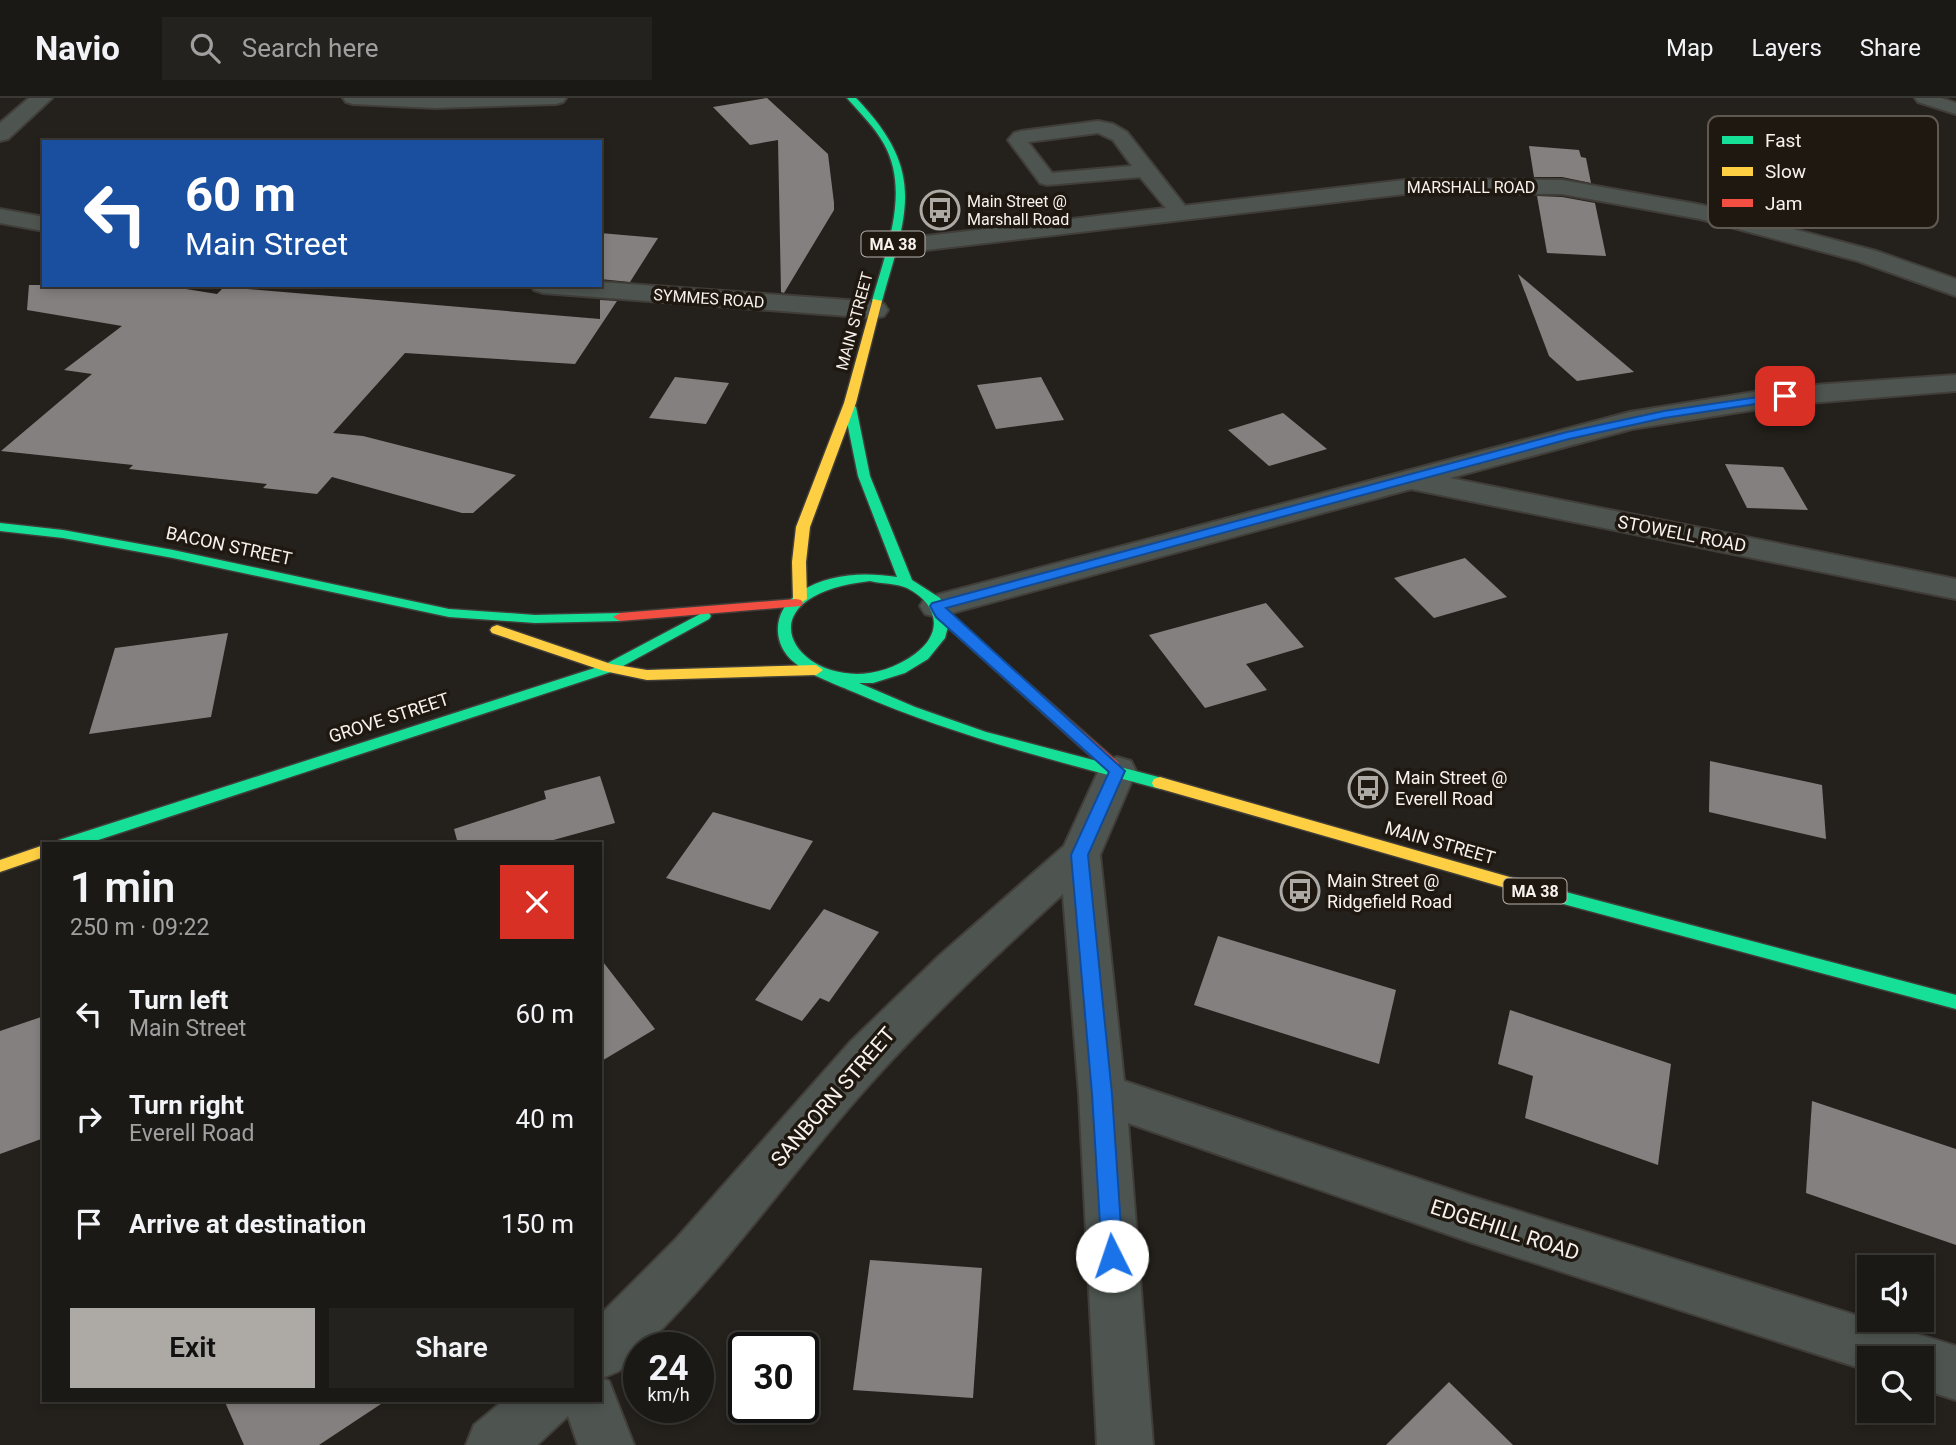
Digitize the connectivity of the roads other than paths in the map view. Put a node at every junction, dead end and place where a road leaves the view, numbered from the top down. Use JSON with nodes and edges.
{"nodes":[{"id":1,"x":42,"y":98,"type":"edge"},
{"id":2,"x":353,"y":98,"type":"edge"},
{"id":3,"x":556,"y":98,"type":"edge"},
{"id":4,"x":851,"y":98,"type":"edge"},
{"id":5,"x":1924,"y":98,"type":"edge"},
{"id":6,"x":1956,"y":109,"type":"edge"},
{"id":7,"x":0,"y":134,"type":"edge"},
{"id":8,"x":1145,"y":171,"type":"junction"},
{"id":9,"x":1708,"y":214,"type":"edge"},
{"id":10,"x":1182,"y":215,"type":"junction"},
{"id":11,"x":0,"y":216,"type":"edge"},
{"id":12,"x":42,"y":224,"type":"edge"},
{"id":13,"x":1761,"y":228,"type":"edge"},
{"id":14,"x":892,"y":247,"type":"junction"},
{"id":15,"x":570,"y":287,"type":"edge"},
{"id":16,"x":1956,"y":288,"type":"edge"},
{"id":17,"x":875,"y":310,"type":"junction"},
{"id":18,"x":1956,"y":383,"type":"edge"},
{"id":19,"x":850,"y":403,"type":"junction"},
{"id":20,"x":1408,"y":480,"type":"junction"},
{"id":21,"x":0,"y":527,"type":"edge"},
{"id":22,"x":906,"y":584,"type":"junction"},
{"id":23,"x":1956,"y":589,"type":"edge"},
{"id":24,"x":798,"y":601,"type":"junction"},
{"id":25,"x":716,"y":609,"type":"junction"},
{"id":26,"x":939,"y":610,"type":"junction"},
{"id":27,"x":449,"y":613,"type":"junction"},
{"id":28,"x":610,"y":668,"type":"junction"},
{"id":29,"x":822,"y":672,"type":"junction"},
{"id":30,"x":1117,"y":771,"type":"junction"},
{"id":31,"x":71,"y":842,"type":"edge"},
{"id":32,"x":42,"y":852,"type":"edge"},
{"id":33,"x":1080,"y":855,"type":"junction"},
{"id":34,"x":0,"y":866,"type":"edge"},
{"id":35,"x":1956,"y":1002,"type":"edge"},
{"id":36,"x":1102,"y":1094,"type":"junction"},
{"id":37,"x":1872,"y":1346,"type":"edge"},
{"id":38,"x":602,"y":1350,"type":"edge"},
{"id":39,"x":1934,"y":1366,"type":"edge"},
{"id":40,"x":1956,"y":1373,"type":"edge"},
{"id":41,"x":545,"y":1402,"type":"edge"},
{"id":42,"x":591,"y":1402,"type":"edge"},
{"id":43,"x":495,"y":1445,"type":"edge"},
{"id":44,"x":606,"y":1445,"type":"edge"},
{"id":45,"x":1125,"y":1445,"type":"edge"}],
"edges":[{"from":1,"to":7,"type":"street"},
{"from":2,"to":3,"type":"street"},
{"from":4,"to":14,"type":"main road","name":"MAIN STREET","number":"MA 38"},
{"from":5,"to":6,"type":"lane"},
{"from":8,"to":8,"type":"lane"},
{"from":8,"to":10,"type":"lane"},
{"from":9,"to":10,"type":"street","name":"MARSHALL ROAD"},
{"from":10,"to":14,"type":"street","name":"MARSHALL ROAD"},
{"from":11,"to":12,"type":"street"},
{"from":13,"to":16,"type":"street","name":"MARSHALL ROAD"},
{"from":14,"to":17,"type":"main road","name":"MAIN STREET","number":"MA 38"},
{"from":15,"to":17,"type":"street","name":"SYMMES ROAD"},
{"from":17,"to":19,"type":"main road","name":"MAIN STREET","number":"MA 38"},
{"from":18,"to":20,"type":"street"},
{"from":19,"to":22,"type":"main road","name":"MAIN STREET","number":"MA 38"},
{"from":19,"to":24,"type":"main road","name":"MAIN STREET","number":"MA 38"},
{"from":20,"to":23,"type":"street","name":"STOWELL ROAD"},
{"from":20,"to":26,"type":"street"},
{"from":21,"to":27,"type":"main road","name":"BACON STREET"},
{"from":22,"to":24,"type":"main road"},
{"from":22,"to":26,"type":"main road","number":"MA 38"},
{"from":24,"to":25,"type":"main road","name":"BACON STREET"},
{"from":24,"to":29,"type":"main road","number":"MA 38"},
{"from":25,"to":27,"type":"main road","name":"BACON STREET"},
{"from":25,"to":28,"type":"main road","name":"GROVE STREET"},
{"from":26,"to":29,"type":"main road"},
{"from":26,"to":30,"type":"main road","name":"MAIN STREET","number":"MA 38"},
{"from":27,"to":28,"type":"main road","name":"BACON STREET"},
{"from":28,"to":29,"type":"main road","name":"BACON STREET"},
{"from":28,"to":31,"type":"main road","name":"GROVE STREET"},
{"from":29,"to":30,"type":"main road","name":"MAIN STREET","number":"MA 38"},
{"from":30,"to":33,"type":"street"},
{"from":30,"to":35,"type":"main road","name":"MAIN STREET","number":"MA 38"},
{"from":32,"to":34,"type":"main road"},
{"from":33,"to":36,"type":"street"},
{"from":33,"to":38,"type":"street","name":"SANBORN STREET"},
{"from":36,"to":37,"type":"street","name":"EDGEHILL ROAD"},
{"from":36,"to":45,"type":"street"},
{"from":39,"to":40,"type":"street"},
{"from":41,"to":43,"type":"street"},
{"from":42,"to":44,"type":"street"}]}
